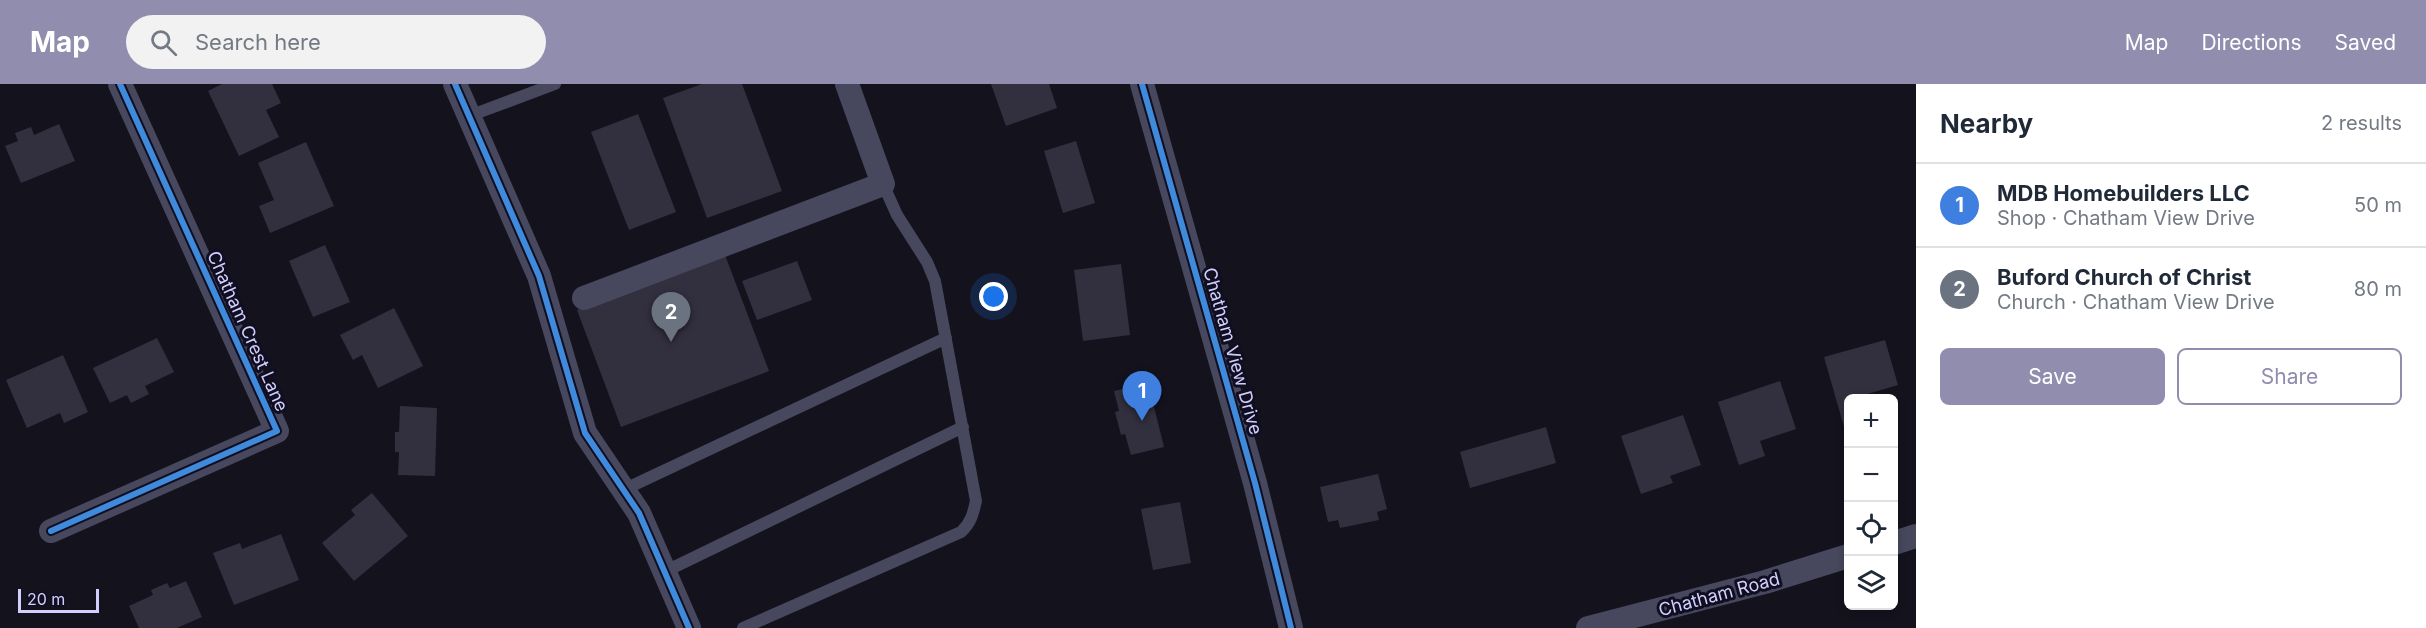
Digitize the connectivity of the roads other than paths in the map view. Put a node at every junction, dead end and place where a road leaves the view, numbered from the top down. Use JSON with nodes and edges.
{"nodes":[{"id":1,"x":120,"y":84,"type":"edge"},
{"id":2,"x":455,"y":84,"type":"edge"},
{"id":3,"x":555,"y":84,"type":"edge"},
{"id":4,"x":847,"y":84,"type":"edge"},
{"id":5,"x":1142,"y":84,"type":"edge"},
{"id":6,"x":469,"y":116,"type":"junction"},
{"id":7,"x":883,"y":184,"type":"junction"},
{"id":8,"x":584,"y":298,"type":"dead end"},
{"id":9,"x":945,"y":338,"type":"junction"},
{"id":10,"x":963,"y":427,"type":"junction"},
{"id":11,"x":623,"y":490,"type":"junction"},
{"id":12,"x":51,"y":531,"type":"dead end"},
{"id":13,"x":1916,"y":536,"type":"edge"},
{"id":14,"x":1898,"y":541,"type":"edge"},
{"id":15,"x":1844,"y":557,"type":"edge"},
{"id":16,"x":664,"y":572,"type":"junction"},
{"id":17,"x":689,"y":628,"type":"edge"},
{"id":18,"x":743,"y":628,"type":"edge"},
{"id":19,"x":1291,"y":628,"type":"edge"},
{"id":20,"x":1588,"y":628,"type":"edge"}],
"edges":[{"from":1,"to":12,"type":"street","name":"Chatham Crest Lane"},
{"from":2,"to":6,"type":"street"},
{"from":3,"to":6,"type":"lane"},
{"from":4,"to":7,"type":"street"},
{"from":5,"to":19,"type":"street","name":"Chatham View Drive"},
{"from":6,"to":11,"type":"street"},
{"from":7,"to":8,"type":"street"},
{"from":7,"to":9,"type":"lane"},
{"from":9,"to":10,"type":"lane"},
{"from":9,"to":11,"type":"lane"},
{"from":10,"to":16,"type":"lane"},
{"from":10,"to":18,"type":"lane"},
{"from":11,"to":16,"type":"street"},
{"from":13,"to":14,"type":"street"},
{"from":15,"to":20,"type":"street","name":"Chatham Road"},
{"from":16,"to":17,"type":"street"}]}
